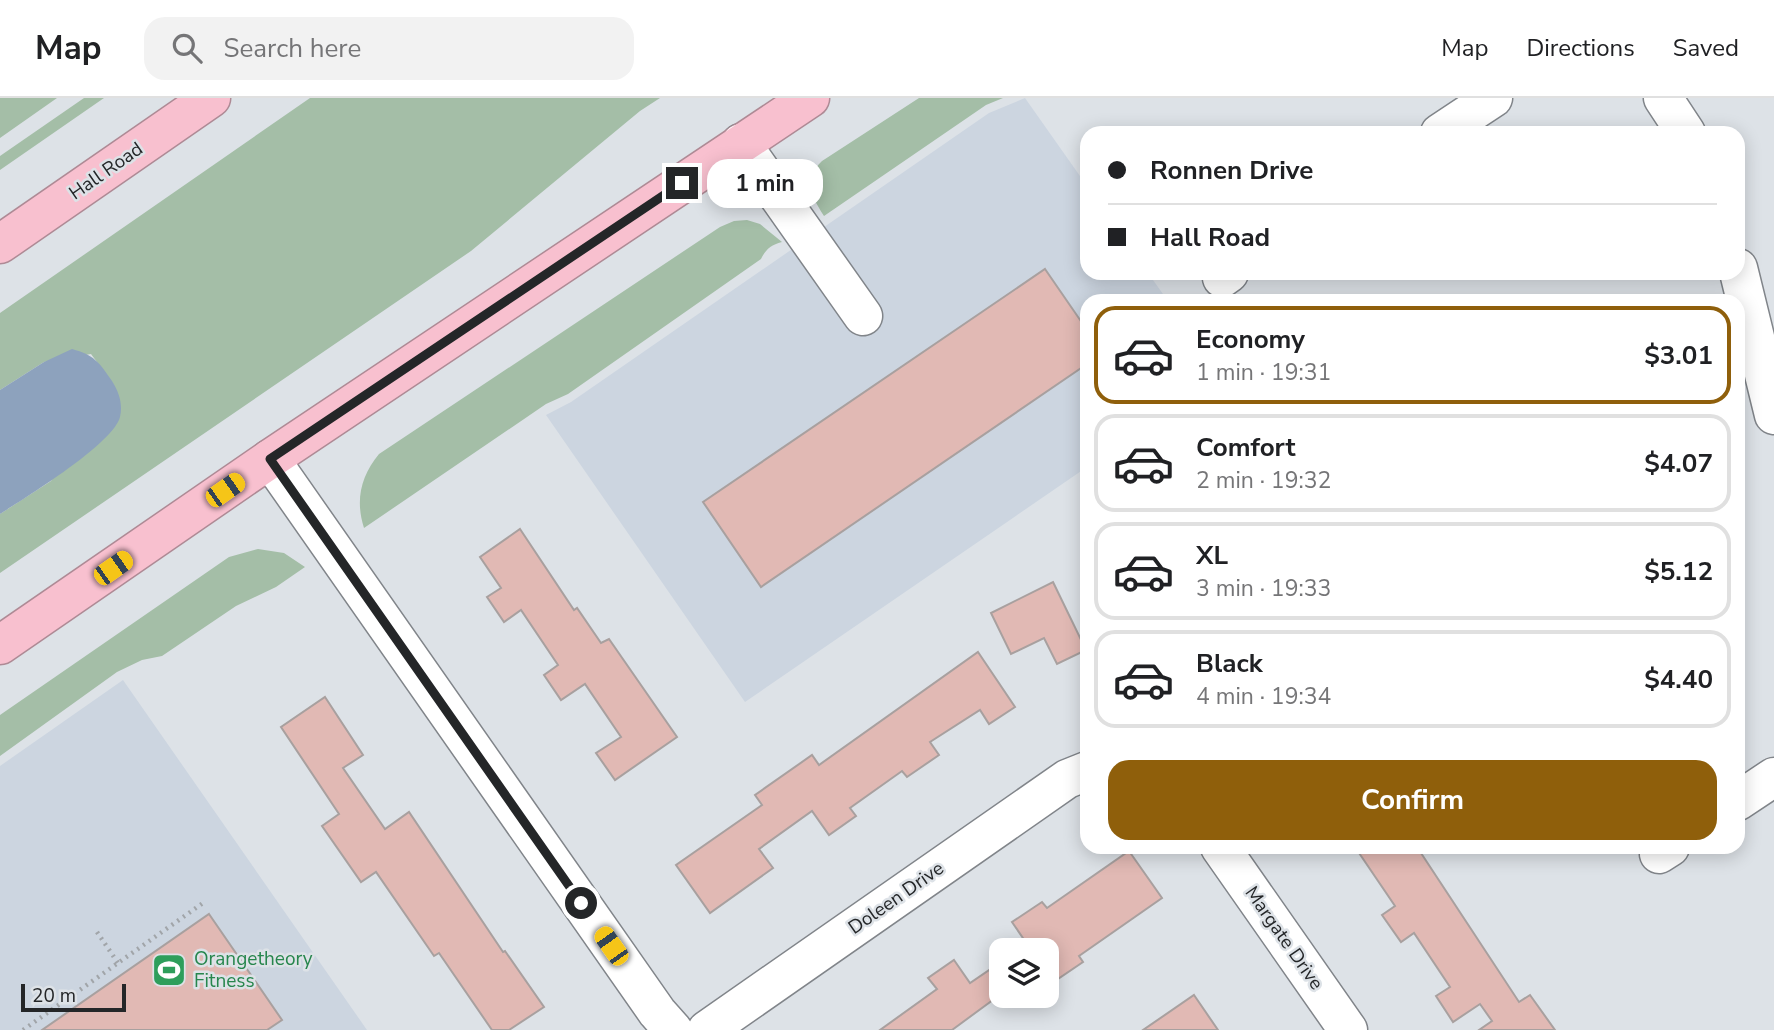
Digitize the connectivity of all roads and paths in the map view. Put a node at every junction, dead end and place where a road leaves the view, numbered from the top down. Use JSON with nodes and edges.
{"nodes":[{"id":1,"x":211,"y":98,"type":"edge"},
{"id":2,"x":810,"y":98,"type":"edge"},
{"id":3,"x":1493,"y":98,"type":"edge"},
{"id":4,"x":1663,"y":98,"type":"edge"},
{"id":5,"x":1451,"y":126,"type":"edge"},
{"id":6,"x":1681,"y":126,"type":"edge"},
{"id":7,"x":741,"y":143,"type":"junction"},
{"id":8,"x":0,"y":244,"type":"edge"},
{"id":9,"x":1741,"y":280,"type":"edge"},
{"id":10,"x":863,"y":316,"type":"dead end"},
{"id":11,"x":1756,"y":334,"type":"edge"},
{"id":12,"x":1774,"y":415,"type":"edge"},
{"id":13,"x":270,"y":459,"type":"junction"},
{"id":14,"x":0,"y":645,"type":"edge"},
{"id":15,"x":1080,"y":774,"type":"edge"},
{"id":16,"x":1774,"y":777,"type":"edge"},
{"id":17,"x":1745,"y":796,"type":"edge"},
{"id":18,"x":1225,"y":854,"type":"edge"},
{"id":19,"x":203,"y":903,"type":"dead end"},
{"id":20,"x":96,"y":932,"type":"dead end"},
{"id":21,"x":118,"y":963,"type":"junction"},
{"id":22,"x":23,"y":1030,"type":"edge"},
{"id":23,"x":673,"y":1030,"type":"edge"},
{"id":24,"x":707,"y":1030,"type":"edge"},
{"id":25,"x":1348,"y":1030,"type":"edge"}],
"edges":[{"from":1,"to":8,"type":"highway","name":"Hall Road"},
{"from":2,"to":7,"type":"highway"},
{"from":3,"to":5,"type":"street"},
{"from":4,"to":6,"type":"street"},
{"from":7,"to":10,"type":"street"},
{"from":7,"to":13,"type":"highway"},
{"from":9,"to":11,"type":"street"},
{"from":11,"to":12,"type":"street"},
{"from":13,"to":14,"type":"highway"},
{"from":13,"to":23,"type":"street"},
{"from":15,"to":24,"type":"street","name":"Doleen Drive"},
{"from":16,"to":17,"type":"street"},
{"from":18,"to":25,"type":"street","name":"Margate Drive"},
{"from":19,"to":21,"type":"path"},
{"from":20,"to":21,"type":"path"},
{"from":21,"to":22,"type":"path"}]}
